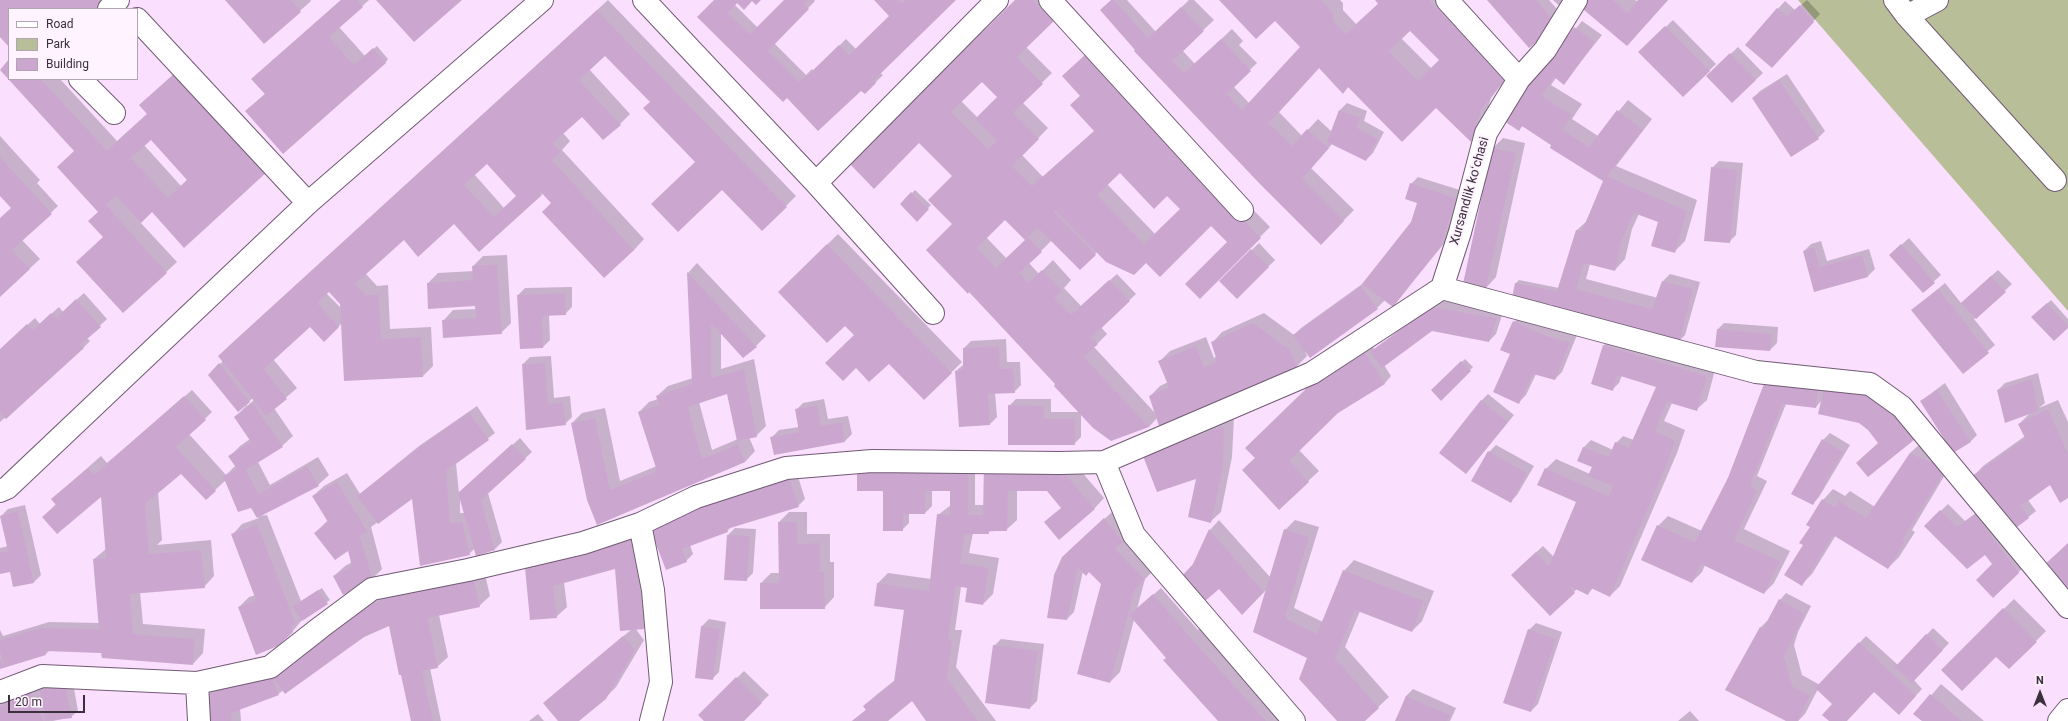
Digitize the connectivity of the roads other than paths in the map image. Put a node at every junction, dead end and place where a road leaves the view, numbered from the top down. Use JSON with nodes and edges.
{"nodes":[{"id":1,"x":118,"y":0,"type":"edge"},
{"id":2,"x":542,"y":0,"type":"edge"},
{"id":3,"x":644,"y":0,"type":"edge"},
{"id":4,"x":997,"y":0,"type":"edge"},
{"id":5,"x":1050,"y":0,"type":"edge"},
{"id":6,"x":1447,"y":0,"type":"edge"},
{"id":7,"x":1576,"y":0,"type":"edge"},
{"id":8,"x":1937,"y":0,"type":"edge"},
{"id":9,"x":110,"y":8,"type":"edge"},
{"id":10,"x":127,"y":8,"type":"edge"},
{"id":11,"x":1901,"y":8,"type":"edge"},
{"id":12,"x":138,"y":20,"type":"edge"},
{"id":13,"x":1519,"y":79,"type":"junction"},
{"id":14,"x":81,"y":80,"type":"edge"},
{"id":15,"x":114,"y":113,"type":"dead end"},
{"id":16,"x":2055,"y":180,"type":"dead end"},
{"id":17,"x":816,"y":183,"type":"junction"},
{"id":18,"x":308,"y":203,"type":"junction"},
{"id":19,"x":1242,"y":210,"type":"dead end"},
{"id":20,"x":1442,"y":288,"type":"junction"},
{"id":21,"x":933,"y":313,"type":"dead end"},
{"id":22,"x":1104,"y":462,"type":"junction"},
{"id":23,"x":0,"y":491,"type":"edge"},
{"id":24,"x":640,"y":524,"type":"junction"},
{"id":25,"x":2068,"y":608,"type":"edge"},
{"id":26,"x":197,"y":684,"type":"junction"},
{"id":27,"x":0,"y":692,"type":"edge"},
{"id":28,"x":2068,"y":710,"type":"edge"},
{"id":29,"x":199,"y":721,"type":"edge"},
{"id":30,"x":652,"y":721,"type":"edge"},
{"id":31,"x":1294,"y":721,"type":"edge"},
{"id":32,"x":2058,"y":721,"type":"edge"}],
"edges":[{"from":1,"to":9,"type":"street"},
{"from":1,"to":10,"type":"street"},
{"from":2,"to":18,"type":"street"},
{"from":3,"to":17,"type":"street"},
{"from":4,"to":17,"type":"street"},
{"from":5,"to":19,"type":"street"},
{"from":6,"to":13,"type":"street"},
{"from":7,"to":13,"type":"street","name":"Xursandlik koʻchasi"},
{"from":8,"to":11,"type":"street"},
{"from":11,"to":16,"type":"street"},
{"from":12,"to":18,"type":"street"},
{"from":13,"to":20,"type":"street","name":"Xursandlik koʻchasi"},
{"from":14,"to":15,"type":"street"},
{"from":17,"to":21,"type":"street"},
{"from":18,"to":23,"type":"street"},
{"from":20,"to":22,"type":"street"},
{"from":20,"to":25,"type":"street"},
{"from":22,"to":24,"type":"street"},
{"from":22,"to":31,"type":"street"},
{"from":24,"to":26,"type":"street"},
{"from":24,"to":30,"type":"street"},
{"from":26,"to":27,"type":"street"},
{"from":26,"to":29,"type":"street"},
{"from":28,"to":32,"type":"street"}]}
